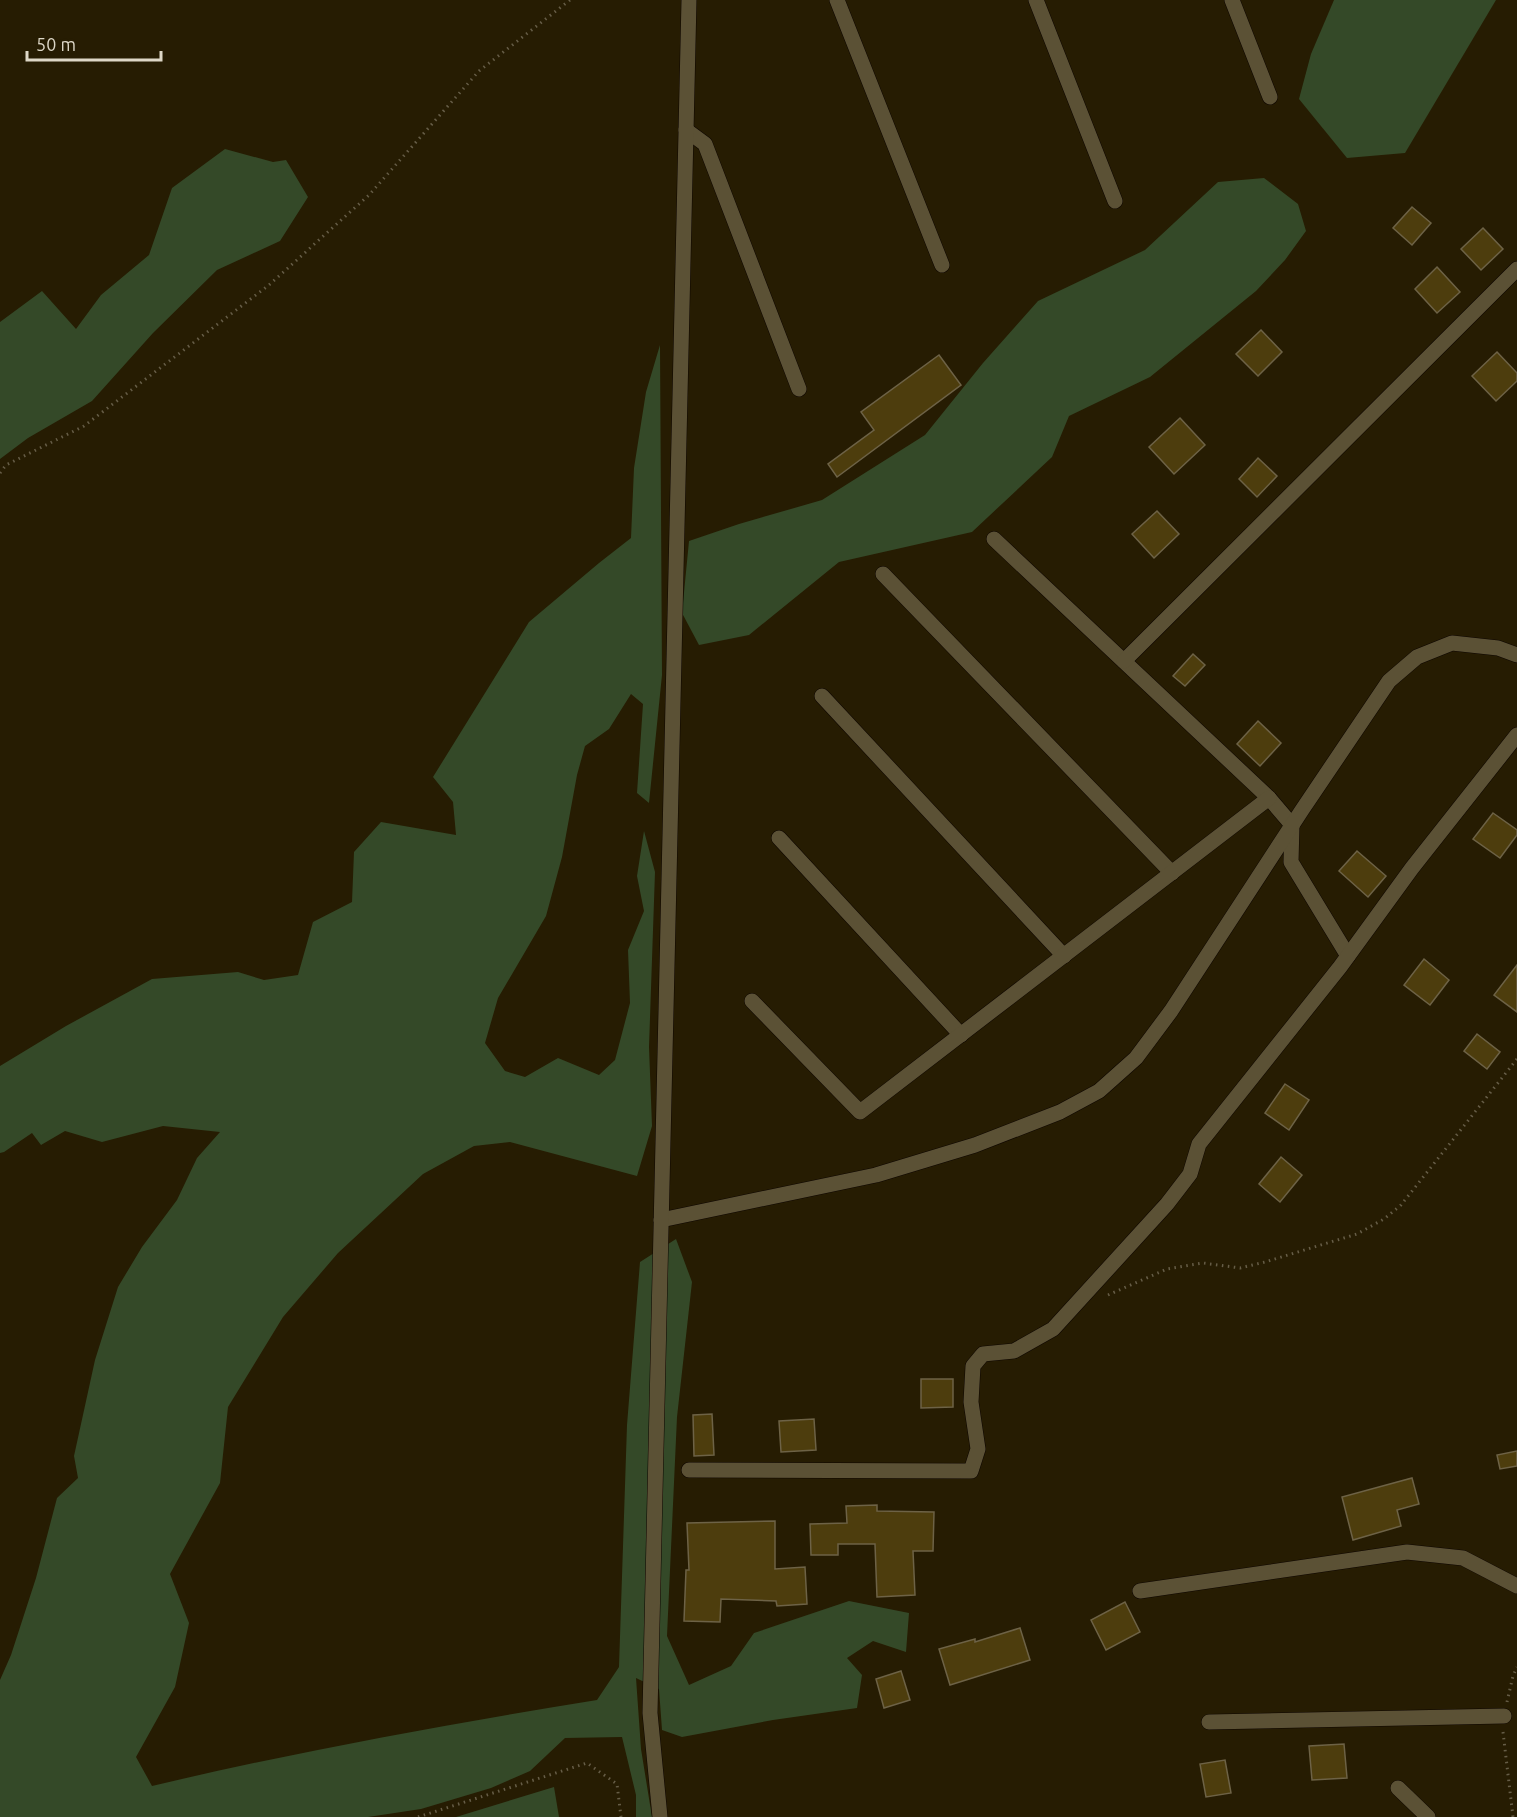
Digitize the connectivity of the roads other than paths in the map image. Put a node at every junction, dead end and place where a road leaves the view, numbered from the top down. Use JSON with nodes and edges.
{"nodes":[{"id":1,"x":689,"y":0,"type":"edge"},
{"id":2,"x":837,"y":0,"type":"edge"},
{"id":3,"x":1036,"y":0,"type":"edge"},
{"id":4,"x":1232,"y":0,"type":"edge"},
{"id":5,"x":1270,"y":97,"type":"dead end"},
{"id":6,"x":686,"y":130,"type":"junction"},
{"id":7,"x":1115,"y":201,"type":"dead end"},
{"id":8,"x":942,"y":264,"type":"dead end"},
{"id":9,"x":1517,"y":269,"type":"edge"},
{"id":10,"x":799,"y":390,"type":"dead end"},
{"id":11,"x":994,"y":539,"type":"dead end"},
{"id":12,"x":883,"y":574,"type":"dead end"},
{"id":13,"x":1517,"y":655,"type":"edge"},
{"id":14,"x":1124,"y":662,"type":"junction"},
{"id":15,"x":822,"y":696,"type":"dead end"},
{"id":16,"x":1517,"y":735,"type":"edge"},
{"id":17,"x":1269,"y":798,"type":"junction"},
{"id":18,"x":1292,"y":825,"type":"junction"},
{"id":19,"x":778,"y":838,"type":"dead end"},
{"id":20,"x":1172,"y":873,"type":"junction"},
{"id":21,"x":1064,"y":956,"type":"junction"},
{"id":22,"x":1348,"y":956,"type":"junction"},
{"id":23,"x":752,"y":1001,"type":"dead end"},
{"id":24,"x":961,"y":1035,"type":"junction"},
{"id":25,"x":661,"y":1220,"type":"junction"},
{"id":26,"x":689,"y":1470,"type":"dead end"},
{"id":27,"x":1517,"y":1586,"type":"edge"},
{"id":28,"x":1140,"y":1592,"type":"dead end"},
{"id":29,"x":1504,"y":1716,"type":"road end"},
{"id":30,"x":1209,"y":1722,"type":"dead end"},
{"id":31,"x":1398,"y":1788,"type":"dead end"},
{"id":32,"x":660,"y":1817,"type":"edge"},
{"id":33,"x":1428,"y":1817,"type":"edge"}],
"edges":[{"from":1,"to":6,"type":"street"},
{"from":2,"to":8,"type":"street"},
{"from":3,"to":7,"type":"street"},
{"from":4,"to":5,"type":"street"},
{"from":6,"to":10,"type":"street"},
{"from":6,"to":25,"type":"street"},
{"from":9,"to":14,"type":"street"},
{"from":11,"to":14,"type":"street"},
{"from":12,"to":20,"type":"street"},
{"from":13,"to":18,"type":"street"},
{"from":14,"to":17,"type":"street"},
{"from":15,"to":21,"type":"street"},
{"from":16,"to":22,"type":"street"},
{"from":17,"to":18,"type":"street"},
{"from":17,"to":20,"type":"street"},
{"from":18,"to":22,"type":"street"},
{"from":18,"to":25,"type":"street"},
{"from":19,"to":24,"type":"street"},
{"from":20,"to":21,"type":"street"},
{"from":21,"to":24,"type":"street"},
{"from":22,"to":26,"type":"street"},
{"from":23,"to":24,"type":"street"},
{"from":25,"to":32,"type":"street"},
{"from":27,"to":28,"type":"street"},
{"from":29,"to":30,"type":"street"},
{"from":31,"to":33,"type":"street"}]}
